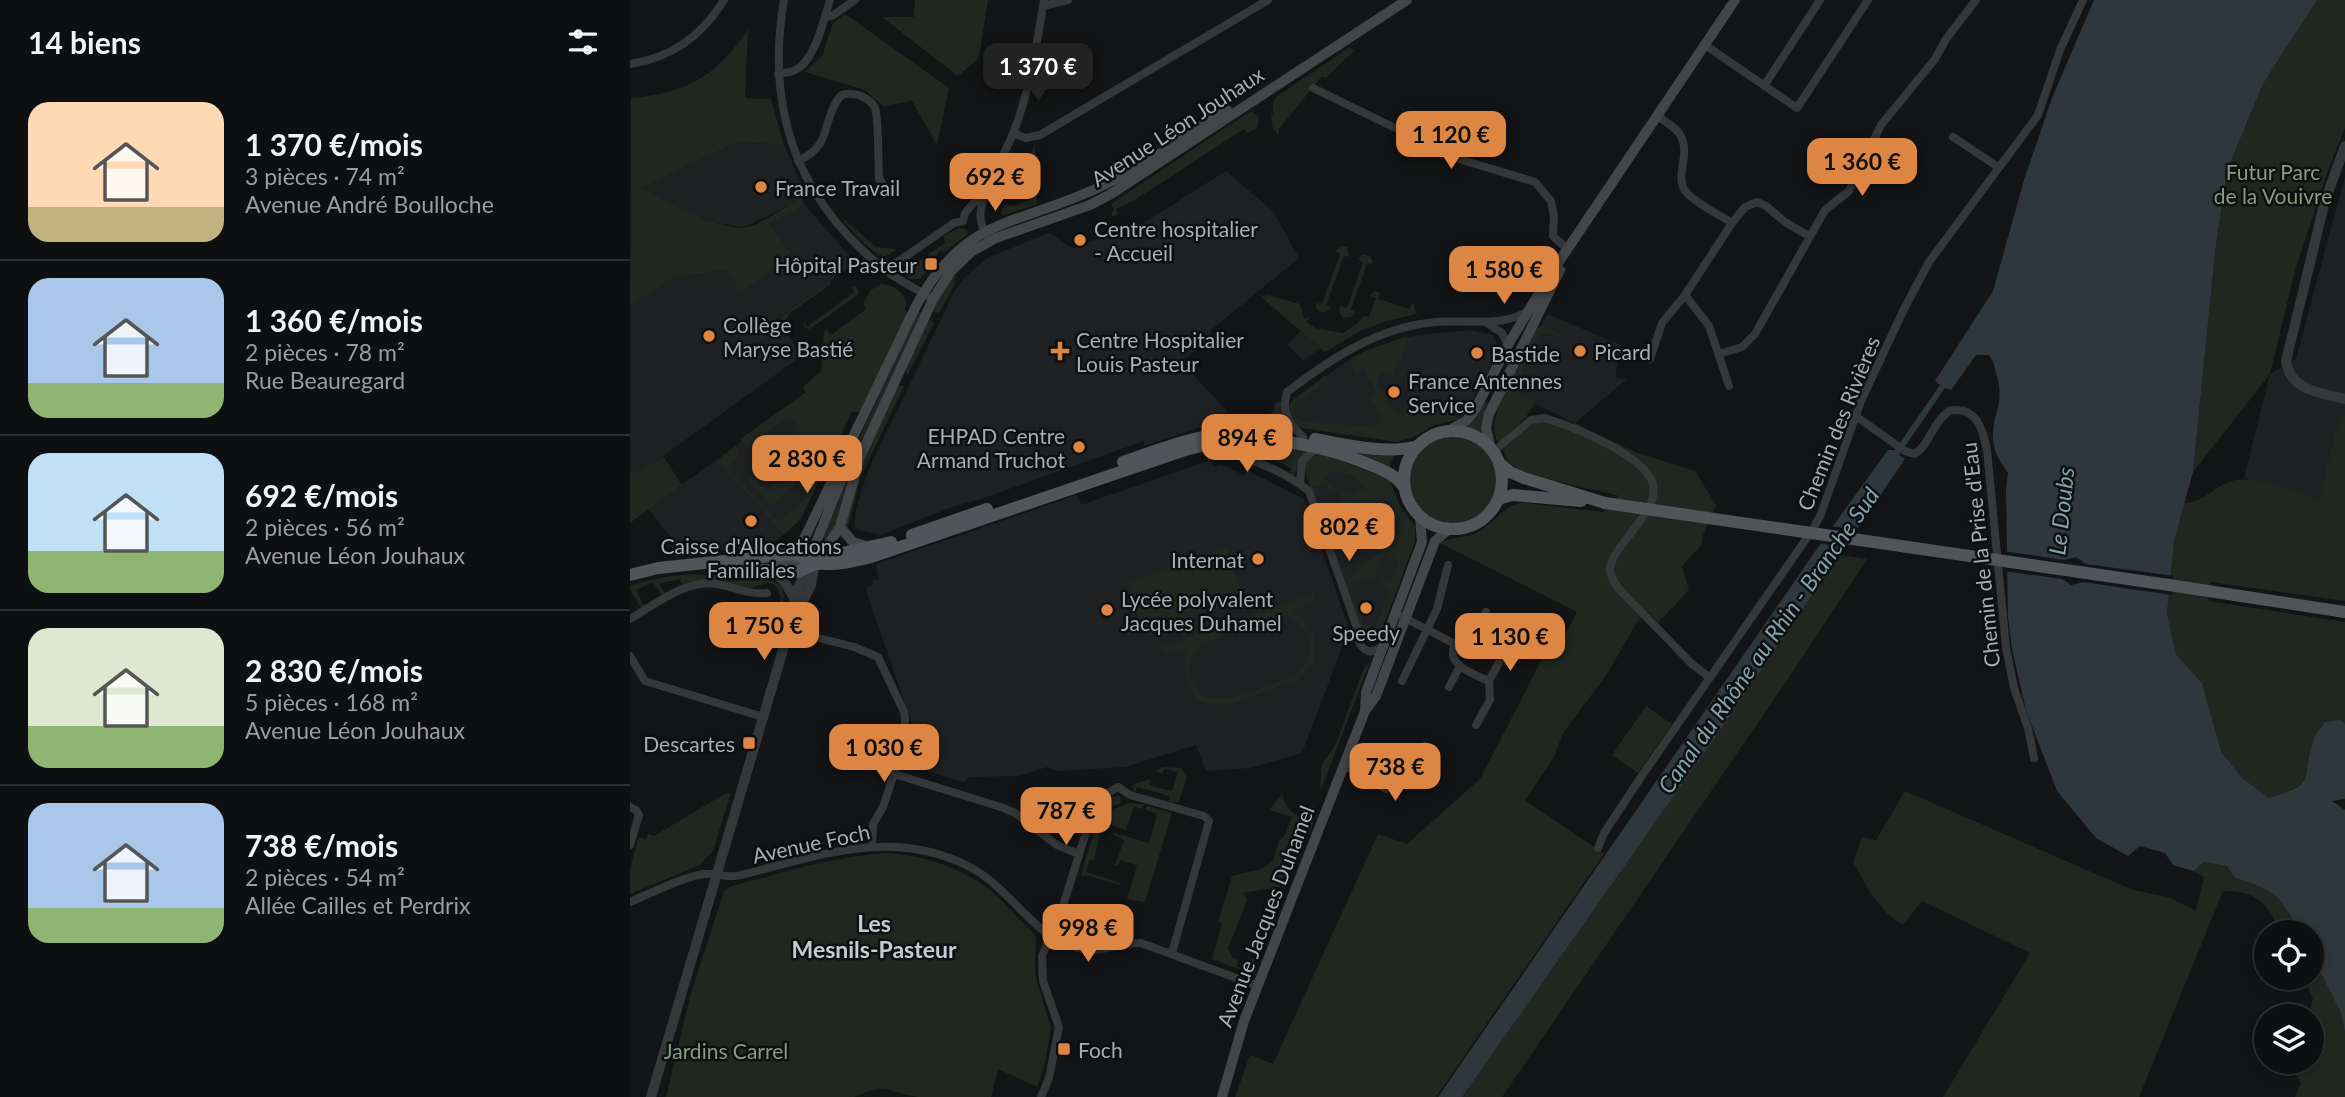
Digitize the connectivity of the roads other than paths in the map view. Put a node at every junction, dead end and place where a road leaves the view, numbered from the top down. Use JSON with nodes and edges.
{"nodes":[{"id":1,"x":724,"y":0,"type":"edge"},
{"id":2,"x":783,"y":0,"type":"edge"},
{"id":3,"x":830,"y":0,"type":"edge"},
{"id":4,"x":855,"y":0,"type":"edge"},
{"id":5,"x":1068,"y":0,"type":"edge"},
{"id":6,"x":1268,"y":0,"type":"edge"},
{"id":7,"x":1406,"y":0,"type":"edge"},
{"id":8,"x":1735,"y":0,"type":"edge"},
{"id":9,"x":1819,"y":0,"type":"edge"},
{"id":10,"x":1868,"y":0,"type":"edge"},
{"id":11,"x":1976,"y":0,"type":"edge"},
{"id":12,"x":2083,"y":0,"type":"edge"},
{"id":13,"x":1043,"y":3,"type":"edge"},
{"id":14,"x":825,"y":18,"type":"junction"},
{"id":15,"x":1705,"y":45,"type":"junction"},
{"id":16,"x":630,"y":64,"type":"edge"},
{"id":17,"x":778,"y":74,"type":"junction"},
{"id":18,"x":1764,"y":86,"type":"junction"},
{"id":19,"x":1313,"y":88,"type":"dead end"},
{"id":20,"x":1658,"y":116,"type":"junction"},
{"id":21,"x":1013,"y":133,"type":"junction"},
{"id":22,"x":1953,"y":137,"type":"dead end"},
{"id":23,"x":2345,"y":146,"type":"edge"},
{"id":24,"x":798,"y":161,"type":"junction"},
{"id":25,"x":1998,"y":167,"type":"junction"},
{"id":26,"x":988,"y":186,"type":"junction"},
{"id":27,"x":885,"y":187,"type":"dead end"},
{"id":28,"x":963,"y":221,"type":"junction"},
{"id":29,"x":1732,"y":223,"type":"junction"},
{"id":30,"x":985,"y":233,"type":"junction"},
{"id":31,"x":1809,"y":236,"type":"junction"},
{"id":32,"x":1569,"y":250,"type":"junction"},
{"id":33,"x":886,"y":270,"type":"junction"},
{"id":34,"x":1685,"y":295,"type":"junction"},
{"id":35,"x":928,"y":296,"type":"junction"},
{"id":36,"x":1532,"y":314,"type":"junction"},
{"id":37,"x":1487,"y":323,"type":"junction"},
{"id":38,"x":1508,"y":345,"type":"junction"},
{"id":39,"x":1719,"y":354,"type":"junction"},
{"id":40,"x":1650,"y":359,"type":"dead end"},
{"id":41,"x":1729,"y":386,"type":"dead end"},
{"id":42,"x":2345,"y":399,"type":"edge"},
{"id":43,"x":1857,"y":417,"type":"junction"},
{"id":44,"x":1448,"y":431,"type":"junction"},
{"id":45,"x":1303,"y":437,"type":"junction"},
{"id":46,"x":1211,"y":444,"type":"junction"},
{"id":47,"x":1418,"y":446,"type":"junction"},
{"id":48,"x":1322,"y":448,"type":"junction"},
{"id":49,"x":846,"y":454,"type":"junction"},
{"id":50,"x":1494,"y":455,"type":"junction"},
{"id":51,"x":1300,"y":484,"type":"junction"},
{"id":52,"x":1404,"y":487,"type":"junction"},
{"id":53,"x":1499,"y":499,"type":"junction"},
{"id":54,"x":1602,"y":502,"type":"junction"},
{"id":55,"x":1420,"y":517,"type":"junction"},
{"id":56,"x":840,"y":527,"type":"junction"},
{"id":57,"x":1449,"y":529,"type":"junction"},
{"id":58,"x":872,"y":548,"type":"junction"},
{"id":59,"x":790,"y":554,"type":"junction"},
{"id":60,"x":815,"y":562,"type":"junction"},
{"id":61,"x":696,"y":564,"type":"junction"},
{"id":62,"x":1448,"y":565,"type":"dead end"},
{"id":63,"x":754,"y":569,"type":"junction"},
{"id":64,"x":770,"y":570,"type":"junction"},
{"id":65,"x":630,"y":575,"type":"edge"},
{"id":66,"x":767,"y":593,"type":"dead end"},
{"id":67,"x":793,"y":596,"type":"junction"},
{"id":68,"x":2345,"y":611,"type":"edge"},
{"id":69,"x":1486,"y":612,"type":"dead end"},
{"id":70,"x":1401,"y":616,"type":"junction"},
{"id":71,"x":630,"y":619,"type":"edge"},
{"id":72,"x":1427,"y":629,"type":"junction"},
{"id":73,"x":1517,"y":629,"type":"dead end"},
{"id":74,"x":789,"y":630,"type":"junction"},
{"id":75,"x":1475,"y":636,"type":"junction"},
{"id":76,"x":1385,"y":643,"type":"junction"},
{"id":77,"x":1455,"y":644,"type":"junction"},
{"id":78,"x":1505,"y":651,"type":"junction"},
{"id":79,"x":630,"y":656,"type":"edge"},
{"id":80,"x":1460,"y":666,"type":"junction"},
{"id":81,"x":1709,"y":677,"type":"junction"},
{"id":82,"x":1402,"y":681,"type":"dead end"},
{"id":83,"x":1489,"y":681,"type":"junction"},
{"id":84,"x":1449,"y":687,"type":"dead end"},
{"id":85,"x":1365,"y":711,"type":"junction"},
{"id":86,"x":763,"y":717,"type":"junction"},
{"id":87,"x":1476,"y":725,"type":"dead end"},
{"id":88,"x":1425,"y":746,"type":"dead end"},
{"id":89,"x":2034,"y":758,"type":"dead end"},
{"id":90,"x":1344,"y":765,"type":"junction"},
{"id":91,"x":894,"y":774,"type":"junction"},
{"id":92,"x":630,"y":807,"type":"edge"},
{"id":93,"x":630,"y":845,"type":"edge"},
{"id":94,"x":872,"y":846,"type":"junction"},
{"id":95,"x":1598,"y":848,"type":"dead end"},
{"id":96,"x":1079,"y":854,"type":"junction"},
{"id":97,"x":717,"y":875,"type":"junction"},
{"id":98,"x":630,"y":902,"type":"edge"},
{"id":99,"x":1049,"y":936,"type":"junction"},
{"id":100,"x":1172,"y":953,"type":"junction"},
{"id":101,"x":1258,"y":986,"type":"junction"},
{"id":102,"x":650,"y":1097,"type":"edge"},
{"id":103,"x":1041,"y":1097,"type":"edge"},
{"id":104,"x":1222,"y":1097,"type":"edge"}],
"edges":[{"from":1,"to":16,"type":"street"},
{"from":2,"to":17,"type":"street"},
{"from":3,"to":14,"type":"street"},
{"from":4,"to":14,"type":"street"},
{"from":5,"to":13,"type":"street"},
{"from":6,"to":21,"type":"street"},
{"from":7,"to":30,"type":"main road","name":"Avenue Léon Jouhaux"},
{"from":8,"to":15,"type":"main road"},
{"from":9,"to":18,"type":"street"},
{"from":10,"to":18,"type":"street"},
{"from":11,"to":31,"type":"street"},
{"from":12,"to":25,"type":"street","name":"Chemin des Rivières"},
{"from":13,"to":21,"type":"street"},
{"from":14,"to":17,"type":"street"},
{"from":15,"to":18,"type":"street"},
{"from":15,"to":20,"type":"main road"},
{"from":17,"to":24,"type":"street"},
{"from":19,"to":32,"type":"street"},
{"from":20,"to":29,"type":"street"},
{"from":20,"to":32,"type":"main road"},
{"from":21,"to":26,"type":"street"},
{"from":22,"to":25,"type":"street"},
{"from":23,"to":42,"type":"street"},
{"from":24,"to":27,"type":"street"},
{"from":24,"to":33,"type":"street"},
{"from":25,"to":43,"type":"street","name":"Chemin des Rivières"},
{"from":26,"to":28,"type":"street"},
{"from":26,"to":30,"type":"street"},
{"from":28,"to":30,"type":"street"},
{"from":28,"to":33,"type":"street"},
{"from":29,"to":31,"type":"street"},
{"from":29,"to":34,"type":"street"},
{"from":30,"to":35,"type":"main road","name":"Avenue Léon Jouhaux"},
{"from":31,"to":39,"type":"street"},
{"from":32,"to":36,"type":"main road"},
{"from":33,"to":35,"type":"street"},
{"from":34,"to":39,"type":"street"},
{"from":34,"to":40,"type":"street"},
{"from":35,"to":49,"type":"main road"},
{"from":35,"to":56,"type":"main road","name":"Avenue Léon Jouhaux"},
{"from":36,"to":37,"type":"street"},
{"from":36,"to":38,"type":"main road"},
{"from":36,"to":50,"type":"main road"},
{"from":37,"to":38,"type":"street"},
{"from":37,"to":45,"type":"street"},
{"from":38,"to":44,"type":"main road"},
{"from":39,"to":41,"type":"street"},
{"from":43,"to":81,"type":"street","name":"Chemin des Rivières"},
{"from":43,"to":89,"type":"street","name":"Chemin de la Prise d'Eau"},
{"from":44,"to":47,"type":"main road"},
{"from":44,"to":50,"type":"main road"},
{"from":45,"to":47,"type":"main road"},
{"from":45,"to":58,"type":"main road"},
{"from":46,"to":48,"type":"main road"},
{"from":46,"to":51,"type":"street"},
{"from":46,"to":60,"type":"main road"},
{"from":47,"to":52,"type":"main road"},
{"from":48,"to":51,"type":"street"},
{"from":48,"to":52,"type":"main road"},
{"from":49,"to":59,"type":"main road"},
{"from":49,"to":60,"type":"main road"},
{"from":50,"to":53,"type":"main road"},
{"from":50,"to":54,"type":"main road"},
{"from":50,"to":81,"type":"street"},
{"from":51,"to":76,"type":"street"},
{"from":52,"to":55,"type":"main road"},
{"from":53,"to":54,"type":"main road"},
{"from":53,"to":57,"type":"main road"},
{"from":54,"to":68,"type":"main road","bridge":true},
{"from":55,"to":57,"type":"main road"},
{"from":55,"to":70,"type":"main road","name":"Avenue Jacques Duhamel"},
{"from":56,"to":58,"type":"main road"},
{"from":56,"to":60,"type":"main road","name":"Avenue Léon Jouhaux"},
{"from":57,"to":70,"type":"main road","name":"Avenue Jacques Duhamel"},
{"from":58,"to":60,"type":"main road"},
{"from":59,"to":60,"type":"main road"},
{"from":59,"to":61,"type":"main road"},
{"from":60,"to":63,"type":"main road"},
{"from":60,"to":64,"type":"main road"},
{"from":60,"to":67,"type":"street"},
{"from":60,"to":74,"type":"street"},
{"from":61,"to":63,"type":"main road"},
{"from":61,"to":65,"type":"main road"},
{"from":62,"to":72,"type":"street"},
{"from":63,"to":64,"type":"main road"},
{"from":64,"to":67,"type":"street"},
{"from":66,"to":71,"type":"street"},
{"from":67,"to":74,"type":"street"},
{"from":69,"to":75,"type":"street"},
{"from":70,"to":72,"type":"street"},
{"from":70,"to":76,"type":"main road","name":"Avenue Jacques Duhamel"},
{"from":70,"to":85,"type":"main road","name":"Avenue Jacques Duhamel"},
{"from":72,"to":77,"type":"street"},
{"from":72,"to":82,"type":"street"},
{"from":73,"to":78,"type":"street"},
{"from":74,"to":86,"type":"street"},
{"from":74,"to":91,"type":"street"},
{"from":75,"to":77,"type":"street"},
{"from":75,"to":78,"type":"street"},
{"from":76,"to":85,"type":"main road","name":"Avenue Jacques Duhamel"},
{"from":77,"to":80,"type":"street"},
{"from":78,"to":83,"type":"street"},
{"from":79,"to":86,"type":"street"},
{"from":80,"to":83,"type":"street"},
{"from":80,"to":84,"type":"street"},
{"from":81,"to":95,"type":"street","name":"Chemin des Rivières"},
{"from":83,"to":87,"type":"street"},
{"from":85,"to":90,"type":"main road","name":"Avenue Jacques Duhamel"},
{"from":86,"to":97,"type":"street"},
{"from":88,"to":90,"type":"street"},
{"from":90,"to":101,"type":"main road","name":"Avenue Jacques Duhamel"},
{"from":91,"to":94,"type":"street"},
{"from":91,"to":96,"type":"street"},
{"from":92,"to":93,"type":"street"},
{"from":94,"to":97,"type":"street","name":"Avenue Foch"},
{"from":94,"to":99,"type":"street","name":"Avenue Foch"},
{"from":96,"to":99,"type":"street"},
{"from":96,"to":100,"type":"street"},
{"from":97,"to":98,"type":"street","name":"Avenue Foch"},
{"from":97,"to":102,"type":"street"},
{"from":99,"to":100,"type":"street"},
{"from":99,"to":103,"type":"street"},
{"from":100,"to":101,"type":"street"},
{"from":101,"to":104,"type":"main road","name":"Avenue Jacques Duhamel"}]}
